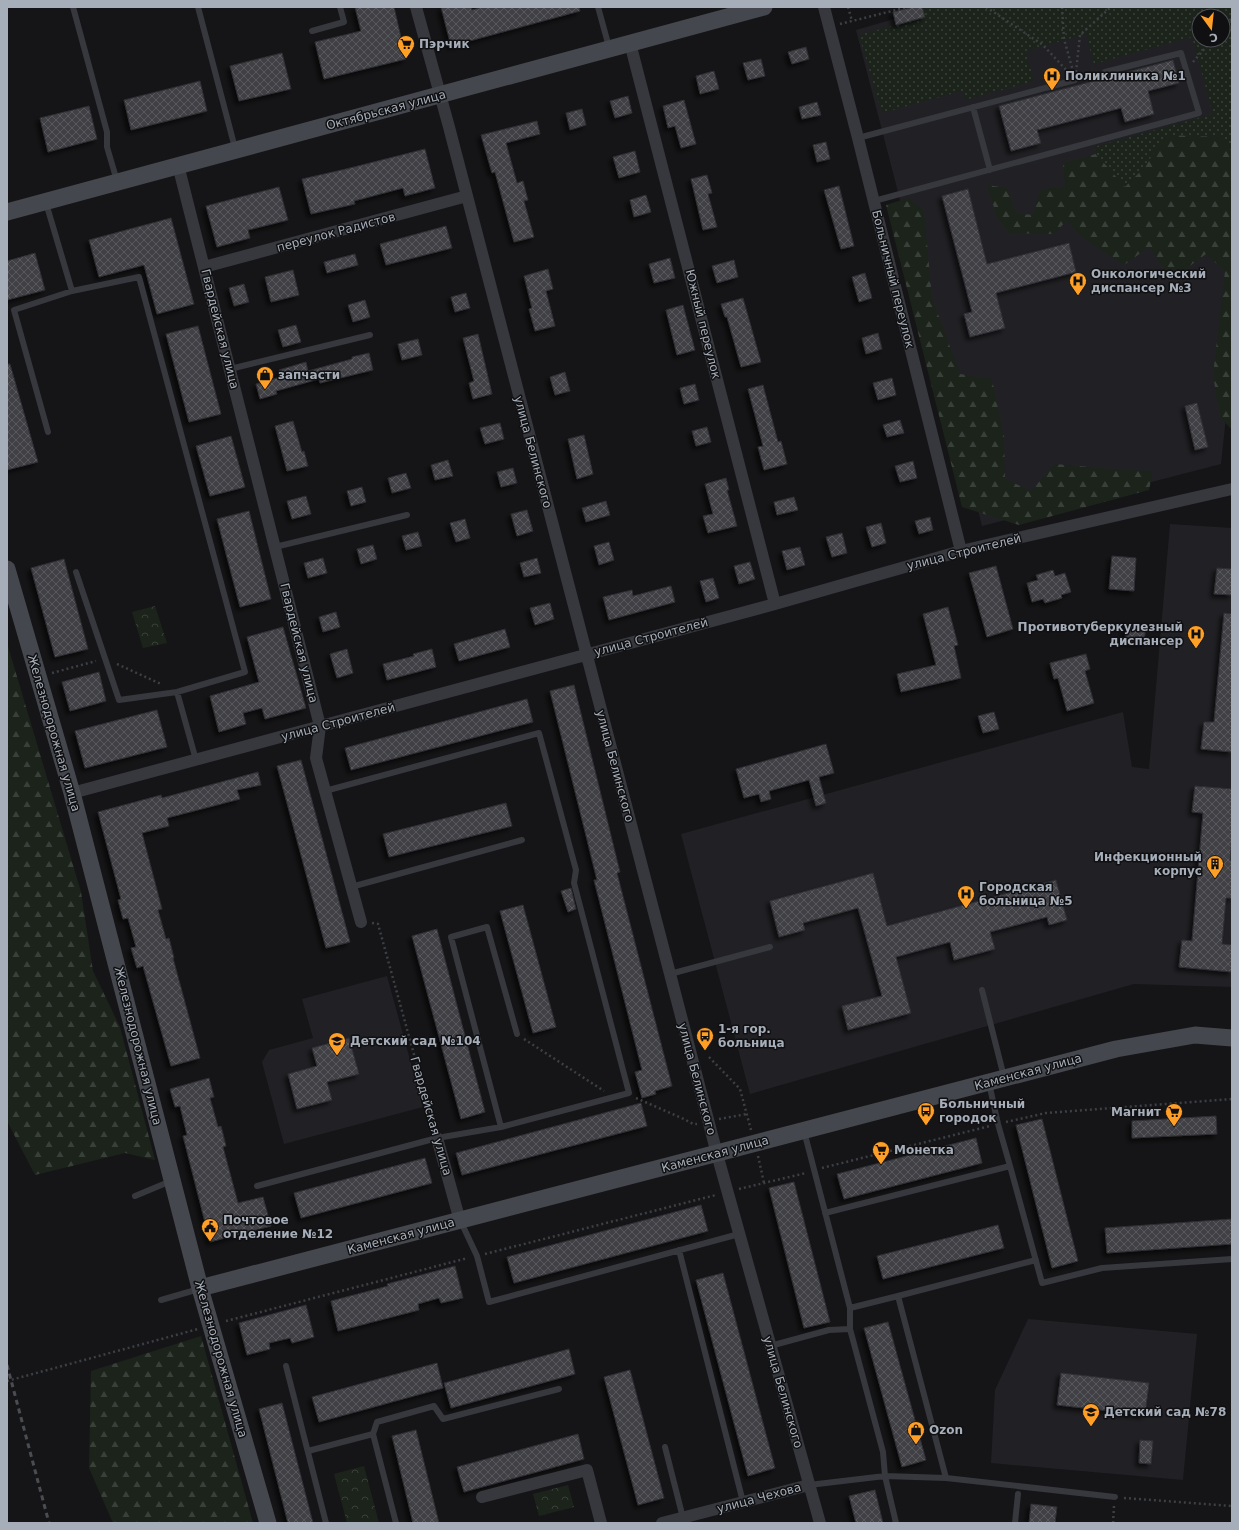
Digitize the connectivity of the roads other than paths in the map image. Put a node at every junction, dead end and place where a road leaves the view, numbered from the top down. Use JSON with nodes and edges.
{"nodes":[{"id":1,"x":73,"y":7,"type":"edge"},
{"id":2,"x":198,"y":7,"type":"edge"},
{"id":3,"x":340,"y":7,"type":"edge"},
{"id":4,"x":416,"y":7,"type":"edge"},
{"id":5,"x":598,"y":7,"type":"edge"},
{"id":6,"x":764,"y":7,"type":"edge"},
{"id":7,"x":824,"y":7,"type":"edge"},
{"id":8,"x":312,"y":31,"type":"dead end"},
{"id":9,"x":630,"y":43,"type":"junction"},
{"id":10,"x":609,"y":49,"type":"junction"},
{"id":11,"x":1105,"y":72,"type":"dead end"},
{"id":12,"x":1075,"y":80,"type":"road end"},
{"id":13,"x":440,"y":96,"type":"junction"},
{"id":14,"x":973,"y":107,"type":"junction"},
{"id":15,"x":858,"y":138,"type":"junction"},
{"id":16,"x":235,"y":150,"type":"junction"},
{"id":17,"x":178,"y":165,"type":"junction"},
{"id":18,"x":990,"y":170,"type":"junction"},
{"id":19,"x":117,"y":182,"type":"junction"},
{"id":20,"x":467,"y":196,"type":"junction"},
{"id":21,"x":46,"y":201,"type":"junction"},
{"id":22,"x":874,"y":201,"type":"junction"},
{"id":23,"x":7,"y":212,"type":"edge"},
{"id":24,"x":204,"y":267,"type":"junction"},
{"id":25,"x":72,"y":291,"type":"junction"},
{"id":26,"x":370,"y":335,"type":"dead end"},
{"id":27,"x":230,"y":369,"type":"junction"},
{"id":28,"x":48,"y":432,"type":"dead end"},
{"id":29,"x":1232,"y":489,"type":"edge"},
{"id":30,"x":407,"y":515,"type":"dead end"},
{"id":31,"x":275,"y":548,"type":"junction"},
{"id":32,"x":961,"y":551,"type":"junction"},
{"id":33,"x":7,"y":569,"type":"edge"},
{"id":34,"x":76,"y":572,"type":"dead end"},
{"id":35,"x":775,"y":604,"type":"junction"},
{"id":36,"x":586,"y":654,"type":"junction"},
{"id":37,"x":177,"y":692,"type":"junction"},
{"id":38,"x":320,"y":726,"type":"junction"},
{"id":39,"x":196,"y":760,"type":"junction"},
{"id":40,"x":325,"y":791,"type":"junction"},
{"id":41,"x":72,"y":792,"type":"junction"},
{"id":42,"x":522,"y":840,"type":"dead end"},
{"id":43,"x":352,"y":887,"type":"junction"},
{"id":44,"x":361,"y":922,"type":"road end"},
{"id":45,"x":770,"y":947,"type":"dead end"},
{"id":46,"x":670,"y":974,"type":"junction"},
{"id":47,"x":982,"y":990,"type":"dead end"},
{"id":48,"x":517,"y":1034,"type":"road end"},
{"id":49,"x":1232,"y":1038,"type":"edge"},
{"id":50,"x":997,"y":1080,"type":"junction"},
{"id":51,"x":501,"y":1127,"type":"junction"},
{"id":52,"x":804,"y":1131,"type":"junction"},
{"id":53,"x":437,"y":1138,"type":"junction"},
{"id":54,"x":717,"y":1154,"type":"junction"},
{"id":55,"x":1010,"y":1166,"type":"junction"},
{"id":56,"x":172,"y":1180,"type":"junction"},
{"id":57,"x":257,"y":1186,"type":"dead end"},
{"id":58,"x":135,"y":1196,"type":"dead end"},
{"id":59,"x":825,"y":1213,"type":"junction"},
{"id":60,"x":460,"y":1221,"type":"junction"},
{"id":61,"x":739,"y":1234,"type":"junction"},
{"id":62,"x":679,"y":1250,"type":"junction"},
{"id":63,"x":1036,"y":1260,"type":"junction"},
{"id":64,"x":1232,"y":1260,"type":"edge"},
{"id":65,"x":200,"y":1288,"type":"junction"},
{"id":66,"x":898,"y":1296,"type":"junction"},
{"id":67,"x":161,"y":1300,"type":"dead end"},
{"id":68,"x":850,"y":1308,"type":"junction"},
{"id":69,"x":850,"y":1329,"type":"junction"},
{"id":70,"x":770,"y":1346,"type":"junction"},
{"id":71,"x":286,"y":1366,"type":"dead end"},
{"id":72,"x":560,"y":1389,"type":"dead end"},
{"id":73,"x":373,"y":1434,"type":"junction"},
{"id":74,"x":665,"y":1448,"type":"dead end"},
{"id":75,"x":308,"y":1451,"type":"junction"},
{"id":76,"x":885,"y":1476,"type":"junction"},
{"id":77,"x":946,"y":1478,"type":"junction"},
{"id":78,"x":809,"y":1485,"type":"junction"},
{"id":79,"x":1018,"y":1494,"type":"dead end"},
{"id":80,"x":482,"y":1497,"type":"dead end"},
{"id":81,"x":1115,"y":1497,"type":"road end"},
{"id":82,"x":743,"y":1502,"type":"junction"},
{"id":83,"x":683,"y":1518,"type":"junction"},
{"id":84,"x":268,"y":1523,"type":"edge"},
{"id":85,"x":326,"y":1523,"type":"edge"},
{"id":86,"x":396,"y":1523,"type":"edge"},
{"id":87,"x":601,"y":1523,"type":"edge"},
{"id":88,"x":662,"y":1523,"type":"edge"},
{"id":89,"x":820,"y":1523,"type":"edge"},
{"id":90,"x":896,"y":1523,"type":"edge"},
{"id":91,"x":1016,"y":1523,"type":"edge"}],
"edges":[{"from":1,"to":19,"type":"lane"},
{"from":2,"to":16,"type":"lane"},
{"from":3,"to":8,"type":"lane"},
{"from":4,"to":13,"type":"street","name":"улица Белинского"},
{"from":5,"to":10,"type":"lane"},
{"from":6,"to":9,"type":"street","name":"Октябрьская улица"},
{"from":7,"to":15,"type":"street","name":"Больничный переулок"},
{"from":9,"to":10,"type":"street","name":"Октябрьская улица"},
{"from":9,"to":35,"type":"street","name":"Южный переулок"},
{"from":10,"to":13,"type":"street","name":"Октябрьская улица"},
{"from":11,"to":18,"type":"lane"},
{"from":12,"to":14,"type":"lane"},
{"from":13,"to":16,"type":"street","name":"Октябрьская улица"},
{"from":13,"to":20,"type":"street","name":"улица Белинского"},
{"from":14,"to":15,"type":"lane"},
{"from":14,"to":18,"type":"lane"},
{"from":15,"to":22,"type":"street","name":"Больничный переулок"},
{"from":16,"to":17,"type":"street","name":"Октябрьская улица"},
{"from":17,"to":19,"type":"street","name":"Октябрьская улица"},
{"from":17,"to":24,"type":"street","name":"Гвардейская улица"},
{"from":18,"to":22,"type":"lane"},
{"from":19,"to":21,"type":"street","name":"Октябрьская улица"},
{"from":20,"to":24,"type":"street","name":"переулок Радистов"},
{"from":20,"to":36,"type":"street","name":"улица Белинского"},
{"from":21,"to":23,"type":"street","name":"Октябрьская улица"},
{"from":21,"to":25,"type":"lane"},
{"from":22,"to":32,"type":"street","name":"Больничный переулок"},
{"from":24,"to":27,"type":"street","name":"Гвардейская улица"},
{"from":25,"to":28,"type":"lane"},
{"from":25,"to":37,"type":"lane"},
{"from":26,"to":27,"type":"lane"},
{"from":27,"to":31,"type":"street","name":"Гвардейская улица"},
{"from":29,"to":32,"type":"street","name":"улица Строителей"},
{"from":30,"to":31,"type":"lane"},
{"from":31,"to":38,"type":"street","name":"Гвардейская улица"},
{"from":32,"to":35,"type":"street","name":"улица Строителей"},
{"from":33,"to":41,"type":"street","name":"Железнодорожная улица"},
{"from":34,"to":37,"type":"lane"},
{"from":35,"to":36,"type":"street","name":"улица Строителей"},
{"from":36,"to":38,"type":"street","name":"улица Строителей"},
{"from":36,"to":46,"type":"street","name":"улица Белинского"},
{"from":37,"to":39,"type":"lane"},
{"from":38,"to":39,"type":"street","name":"улица Строителей"},
{"from":38,"to":40,"type":"street","name":"Гвардейская улица"},
{"from":39,"to":41,"type":"street","name":"улица Строителей"},
{"from":40,"to":43,"type":"street","name":"Гвардейская улица"},
{"from":40,"to":51,"type":"lane"},
{"from":41,"to":56,"type":"street","name":"Железнодорожная улица"},
{"from":42,"to":43,"type":"lane"},
{"from":43,"to":44,"type":"street","name":"Гвардейская улица"},
{"from":45,"to":46,"type":"lane"},
{"from":46,"to":54,"type":"street","name":"улица Белинского"},
{"from":47,"to":50,"type":"lane"},
{"from":48,"to":51,"type":"lane"},
{"from":49,"to":50,"type":"street","name":"Каменская улица"},
{"from":50,"to":52,"type":"street","name":"Каменская улица"},
{"from":50,"to":55,"type":"lane"},
{"from":51,"to":53,"type":"lane"},
{"from":52,"to":54,"type":"street","name":"Каменская улица"},
{"from":52,"to":59,"type":"lane"},
{"from":53,"to":57,"type":"lane"},
{"from":53,"to":60,"type":"street","name":"Гвардейская улица"},
{"from":54,"to":60,"type":"street","name":"Каменская улица"},
{"from":54,"to":61,"type":"street","name":"улица Белинского"},
{"from":55,"to":59,"type":"lane"},
{"from":55,"to":63,"type":"lane"},
{"from":56,"to":58,"type":"lane"},
{"from":56,"to":65,"type":"street","name":"Железнодорожная улица"},
{"from":59,"to":68,"type":"lane"},
{"from":60,"to":62,"type":"lane"},
{"from":60,"to":65,"type":"street","name":"Каменская улица"},
{"from":61,"to":62,"type":"lane"},
{"from":61,"to":70,"type":"street","name":"улица Белинского"},
{"from":62,"to":82,"type":"lane"},
{"from":63,"to":64,"type":"lane"},
{"from":63,"to":66,"type":"lane"},
{"from":65,"to":67,"type":"lane"},
{"from":65,"to":84,"type":"street","name":"Железнодорожная улица"},
{"from":66,"to":68,"type":"lane"},
{"from":66,"to":77,"type":"lane"},
{"from":68,"to":69,"type":"lane"},
{"from":69,"to":70,"type":"lane"},
{"from":69,"to":76,"type":"lane"},
{"from":70,"to":78,"type":"street","name":"улица Белинского"},
{"from":71,"to":75,"type":"lane"},
{"from":72,"to":73,"type":"lane"},
{"from":73,"to":75,"type":"lane"},
{"from":73,"to":86,"type":"lane"},
{"from":74,"to":83,"type":"lane"},
{"from":75,"to":85,"type":"lane"},
{"from":76,"to":77,"type":"lane"},
{"from":76,"to":78,"type":"lane"},
{"from":76,"to":90,"type":"lane"},
{"from":77,"to":81,"type":"lane"},
{"from":78,"to":82,"type":"street","name":"улица Чехова"},
{"from":78,"to":89,"type":"street","name":"улица Белинского"},
{"from":79,"to":91,"type":"lane"},
{"from":80,"to":87,"type":"street"},
{"from":82,"to":83,"type":"street","name":"улица Чехова"},
{"from":83,"to":88,"type":"street","name":"улица Чехова"}]}
